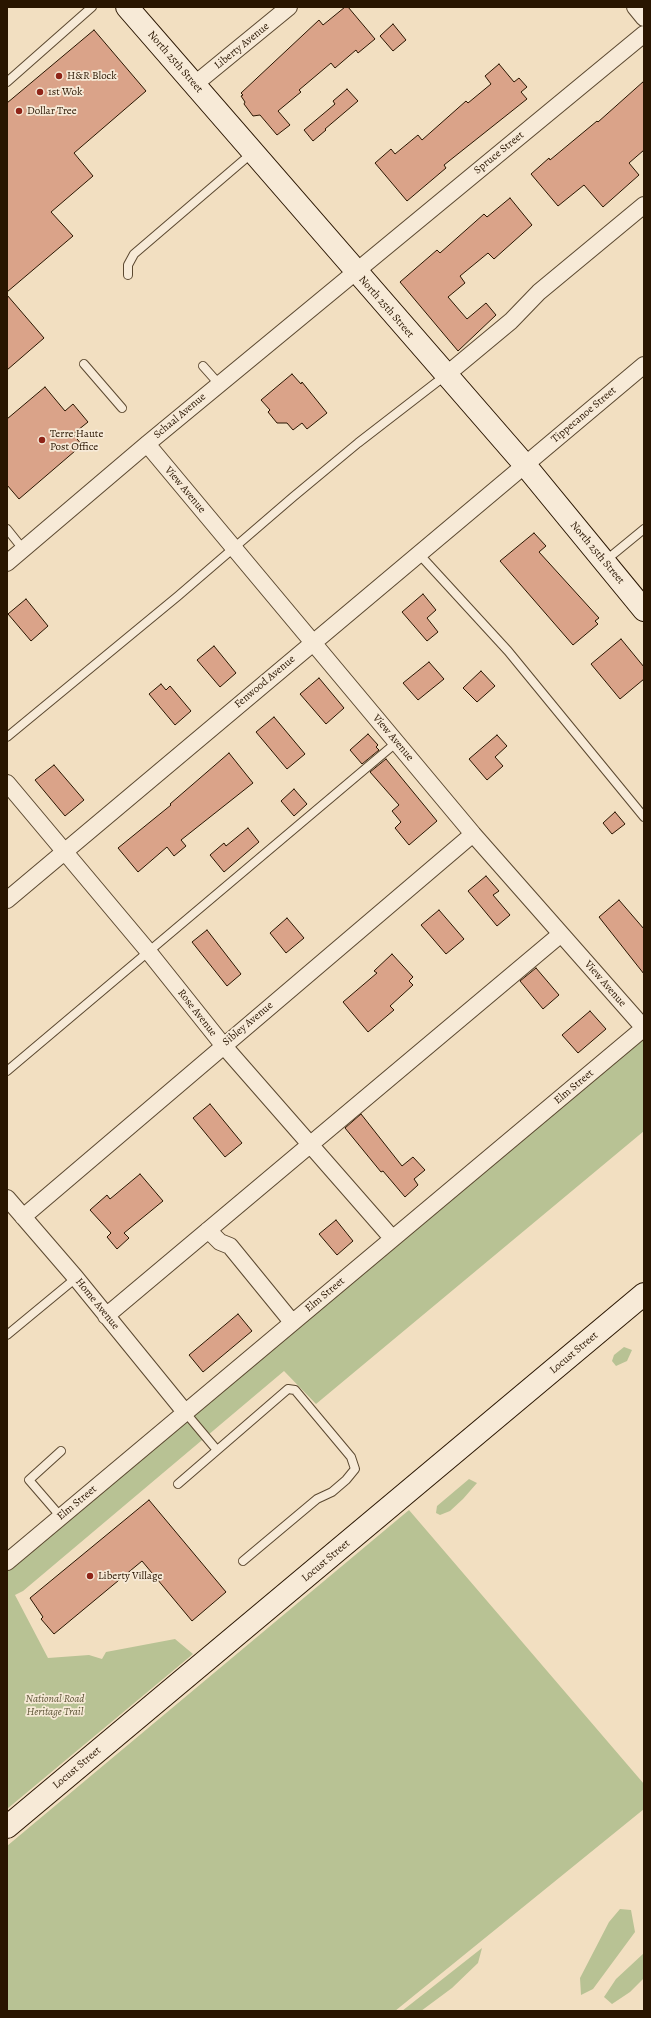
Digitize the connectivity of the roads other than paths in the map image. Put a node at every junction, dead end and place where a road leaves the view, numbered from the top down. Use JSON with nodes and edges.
{"nodes":[{"id":1,"x":92,"y":7,"type":"edge"},
{"id":2,"x":126,"y":7,"type":"edge"},
{"id":3,"x":289,"y":7,"type":"edge"},
{"id":4,"x":635,"y":7,"type":"edge"},
{"id":5,"x":644,"y":18,"type":"edge"},
{"id":6,"x":644,"y":34,"type":"edge"},
{"id":7,"x":7,"y":82,"type":"edge"},
{"id":8,"x":195,"y":84,"type":"junction"},
{"id":9,"x":252,"y":153,"type":"junction"},
{"id":10,"x":644,"y":205,"type":"edge"},
{"id":11,"x":355,"y":271,"type":"junction"},
{"id":12,"x":128,"y":275,"type":"dead end"},
{"id":13,"x":84,"y":364,"type":"dead end"},
{"id":14,"x":644,"y":365,"type":"edge"},
{"id":15,"x":203,"y":366,"type":"dead end"},
{"id":16,"x":446,"y":375,"type":"junction"},
{"id":17,"x":219,"y":384,"type":"junction"},
{"id":18,"x":122,"y":408,"type":"dead end"},
{"id":19,"x":147,"y":444,"type":"junction"},
{"id":20,"x":525,"y":465,"type":"junction"},
{"id":21,"x":7,"y":529,"type":"edge"},
{"id":22,"x":644,"y":529,"type":"edge"},
{"id":23,"x":234,"y":547,"type":"junction"},
{"id":24,"x":23,"y":549,"type":"junction"},
{"id":25,"x":419,"y":554,"type":"junction"},
{"id":26,"x":604,"y":562,"type":"junction"},
{"id":27,"x":7,"y":563,"type":"edge"},
{"id":28,"x":644,"y":610,"type":"edge"},
{"id":29,"x":313,"y":642,"type":"junction"},
{"id":30,"x":7,"y":737,"type":"edge"},
{"id":31,"x":397,"y":742,"type":"junction"},
{"id":32,"x":7,"y":784,"type":"edge"},
{"id":33,"x":644,"y":817,"type":"edge"},
{"id":34,"x":474,"y":834,"type":"junction"},
{"id":35,"x":64,"y":852,"type":"junction"},
{"id":36,"x":7,"y":900,"type":"edge"},
{"id":37,"x":561,"y":934,"type":"junction"},
{"id":38,"x":148,"y":951,"type":"junction"},
{"id":39,"x":644,"y":1028,"type":"edge"},
{"id":40,"x":223,"y":1045,"type":"junction"},
{"id":41,"x":7,"y":1071,"type":"edge"},
{"id":42,"x":309,"y":1144,"type":"junction"},
{"id":43,"x":7,"y":1198,"type":"edge"},
{"id":44,"x":23,"y":1217,"type":"junction"},
{"id":45,"x":208,"y":1230,"type":"junction"},
{"id":46,"x":392,"y":1238,"type":"junction"},
{"id":47,"x":76,"y":1278,"type":"junction"},
{"id":48,"x":644,"y":1294,"type":"edge"},
{"id":49,"x":106,"y":1316,"type":"junction"},
{"id":50,"x":292,"y":1322,"type":"junction"},
{"id":51,"x":7,"y":1335,"type":"edge"},
{"id":52,"x":185,"y":1412,"type":"junction"},
{"id":53,"x":216,"y":1449,"type":"junction"},
{"id":54,"x":61,"y":1451,"type":"dead end"},
{"id":55,"x":178,"y":1484,"type":"dead end"},
{"id":56,"x":61,"y":1517,"type":"junction"},
{"id":57,"x":243,"y":1561,"type":"dead end"},
{"id":58,"x":7,"y":1562,"type":"edge"},
{"id":59,"x":7,"y":1827,"type":"edge"}],
"edges":[{"from":1,"to":7,"type":"lane"},
{"from":2,"to":8,"type":"street","name":"North 25th Street"},
{"from":3,"to":8,"type":"street","name":"Liberty Avenue"},
{"from":4,"to":5,"type":"street"},
{"from":6,"to":11,"type":"street","name":"Spruce Street"},
{"from":8,"to":9,"type":"street","name":"North 25th Street"},
{"from":9,"to":11,"type":"street","name":"North 25th Street"},
{"from":9,"to":12,"type":"lane"},
{"from":10,"to":16,"type":"street"},
{"from":11,"to":16,"type":"street","name":"North 25th Street"},
{"from":11,"to":17,"type":"street","name":"Schaal Avenue"},
{"from":13,"to":18,"type":"lane"},
{"from":14,"to":20,"type":"street","name":"Tippecanoe Street"},
{"from":15,"to":17,"type":"lane"},
{"from":16,"to":20,"type":"street","name":"North 25th Street"},
{"from":16,"to":23,"type":"lane"},
{"from":17,"to":19,"type":"street","name":"Schaal Avenue"},
{"from":19,"to":23,"type":"street","name":"View Avenue"},
{"from":19,"to":24,"type":"street","name":"Schaal Avenue"},
{"from":20,"to":25,"type":"street","name":"Fenwood Avenue"},
{"from":20,"to":26,"type":"street","name":"North 25th Street"},
{"from":21,"to":24,"type":"lane"},
{"from":22,"to":26,"type":"lane"},
{"from":23,"to":29,"type":"street","name":"View Avenue"},
{"from":23,"to":30,"type":"lane"},
{"from":24,"to":27,"type":"street","name":"Schaal Avenue"},
{"from":25,"to":29,"type":"street","name":"Fenwood Avenue"},
{"from":25,"to":33,"type":"lane"},
{"from":26,"to":28,"type":"street","name":"North 25th Street"},
{"from":29,"to":31,"type":"street","name":"View Avenue"},
{"from":29,"to":35,"type":"street","name":"Fenwood Avenue"},
{"from":31,"to":34,"type":"street","name":"View Avenue"},
{"from":31,"to":38,"type":"lane"},
{"from":32,"to":35,"type":"street","name":"Rose Avenue"},
{"from":34,"to":37,"type":"street","name":"View Avenue"},
{"from":34,"to":40,"type":"street","name":"Sibley Avenue"},
{"from":35,"to":36,"type":"street","name":"Fenwood Avenue"},
{"from":35,"to":38,"type":"street","name":"Rose Avenue"},
{"from":37,"to":39,"type":"street","name":"View Avenue"},
{"from":37,"to":42,"type":"street"},
{"from":38,"to":40,"type":"street","name":"Rose Avenue"},
{"from":38,"to":41,"type":"lane"},
{"from":39,"to":46,"type":"street","name":"Elm Street"},
{"from":40,"to":42,"type":"street","name":"Rose Avenue"},
{"from":40,"to":44,"type":"street","name":"Sibley Avenue"},
{"from":42,"to":45,"type":"street"},
{"from":42,"to":46,"type":"street","name":"Rose Avenue"},
{"from":43,"to":44,"type":"street","name":"Home Avenue"},
{"from":44,"to":47,"type":"street","name":"Home Avenue"},
{"from":45,"to":49,"type":"street"},
{"from":45,"to":50,"type":"street"},
{"from":46,"to":50,"type":"street","name":"Elm Street"},
{"from":47,"to":49,"type":"street","name":"Home Avenue"},
{"from":47,"to":51,"type":"lane"},
{"from":48,"to":59,"type":"street","name":"Locust Street"},
{"from":49,"to":52,"type":"street","name":"Home Avenue"},
{"from":50,"to":52,"type":"street","name":"Elm Street"},
{"from":52,"to":53,"type":"lane"},
{"from":52,"to":56,"type":"street","name":"Elm Street"},
{"from":53,"to":55,"type":"lane"},
{"from":53,"to":57,"type":"lane"},
{"from":54,"to":56,"type":"lane"},
{"from":56,"to":58,"type":"street","name":"Elm Street"}]}
